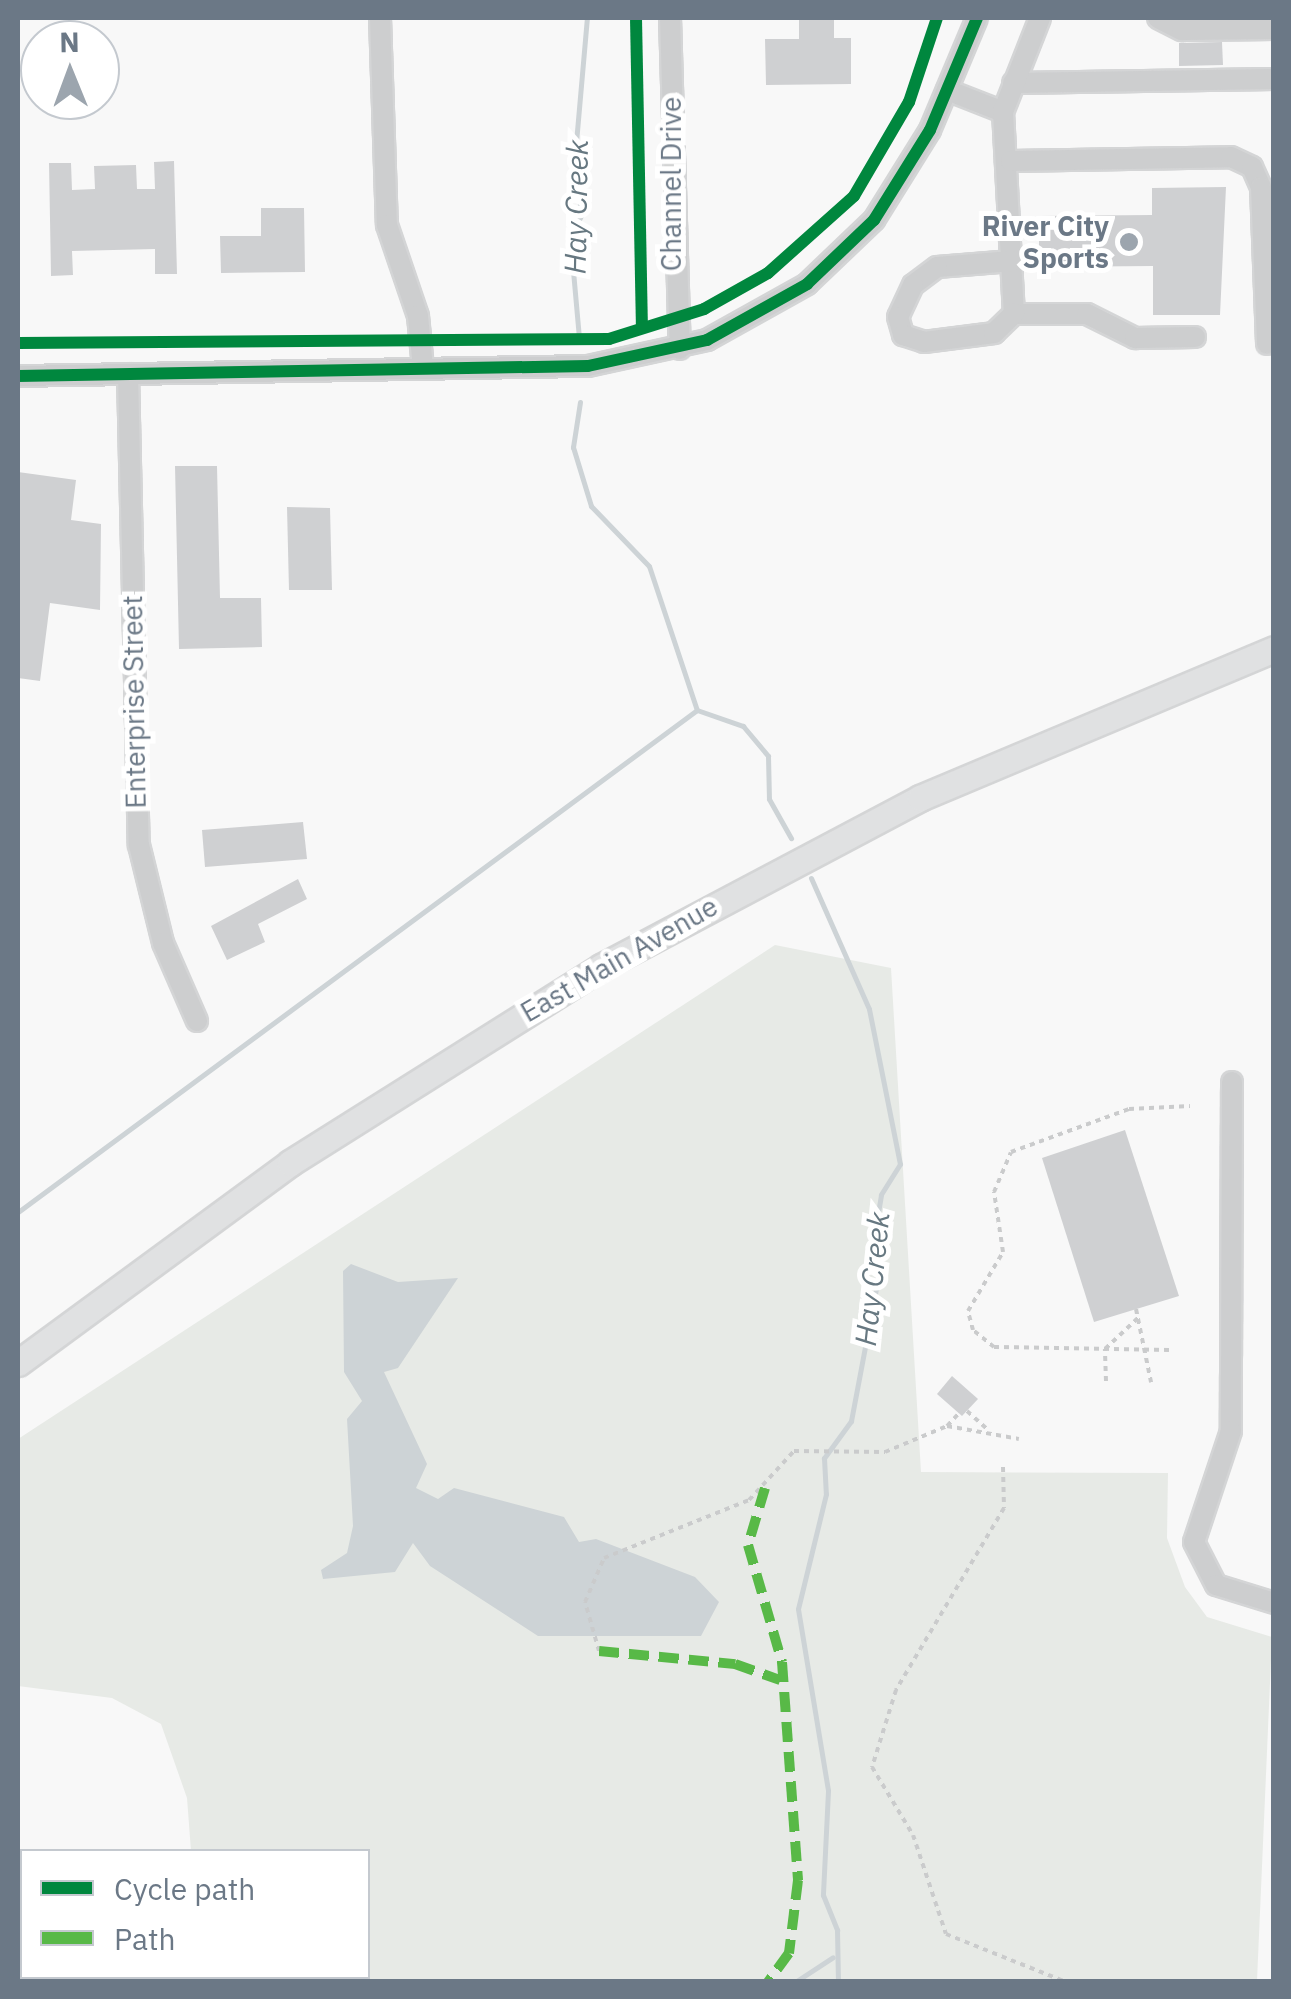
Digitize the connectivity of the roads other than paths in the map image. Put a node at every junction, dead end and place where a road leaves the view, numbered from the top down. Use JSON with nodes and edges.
{"nodes":[{"id":1,"x":380,"y":18,"type":"edge"},
{"id":2,"x":670,"y":18,"type":"edge"},
{"id":3,"x":976,"y":18,"type":"edge"},
{"id":4,"x":1040,"y":18,"type":"edge"},
{"id":5,"x":1158,"y":18,"type":"edge"},
{"id":6,"x":1274,"y":29,"type":"edge"},
{"id":7,"x":1274,"y":79,"type":"edge"},
{"id":8,"x":1013,"y":83,"type":"junction"},
{"id":9,"x":947,"y":90,"type":"junction"},
{"id":10,"x":1002,"y":112,"type":"junction"},
{"id":11,"x":1011,"y":162,"type":"junction"},
{"id":12,"x":1012,"y":261,"type":"junction"},
{"id":13,"x":1014,"y":314,"type":"junction"},
{"id":14,"x":1195,"y":337,"type":"dead end"},
{"id":15,"x":1267,"y":344,"type":"dead end"},
{"id":16,"x":680,"y":349,"type":"junction"},
{"id":17,"x":423,"y":368,"type":"junction"},
{"id":18,"x":128,"y":374,"type":"junction"},
{"id":19,"x":18,"y":376,"type":"edge"},
{"id":20,"x":1274,"y":649,"type":"edge"},
{"id":21,"x":197,"y":1020,"type":"dead end"},
{"id":22,"x":1232,"y":1082,"type":"dead end"},
{"id":23,"x":18,"y":1362,"type":"edge"},
{"id":24,"x":1274,"y":1602,"type":"edge"}],
"edges":[{"from":1,"to":17,"type":"street"},
{"from":2,"to":16,"type":"street","name":"Channel Drive"},
{"from":3,"to":9,"type":"street"},
{"from":4,"to":8,"type":"street"},
{"from":5,"to":6,"type":"street"},
{"from":7,"to":8,"type":"street"},
{"from":8,"to":10,"type":"street"},
{"from":9,"to":10,"type":"street"},
{"from":9,"to":16,"type":"street"},
{"from":10,"to":11,"type":"street"},
{"from":11,"to":12,"type":"street"},
{"from":11,"to":15,"type":"street"},
{"from":12,"to":13,"type":"street"},
{"from":12,"to":13,"type":"street"},
{"from":13,"to":14,"type":"street"},
{"from":16,"to":17,"type":"street"},
{"from":17,"to":18,"type":"street"},
{"from":18,"to":19,"type":"street"},
{"from":18,"to":21,"type":"street","name":"Enterprise Street"},
{"from":20,"to":23,"type":"main road","name":"East Main Avenue"},
{"from":22,"to":24,"type":"street"}]}
